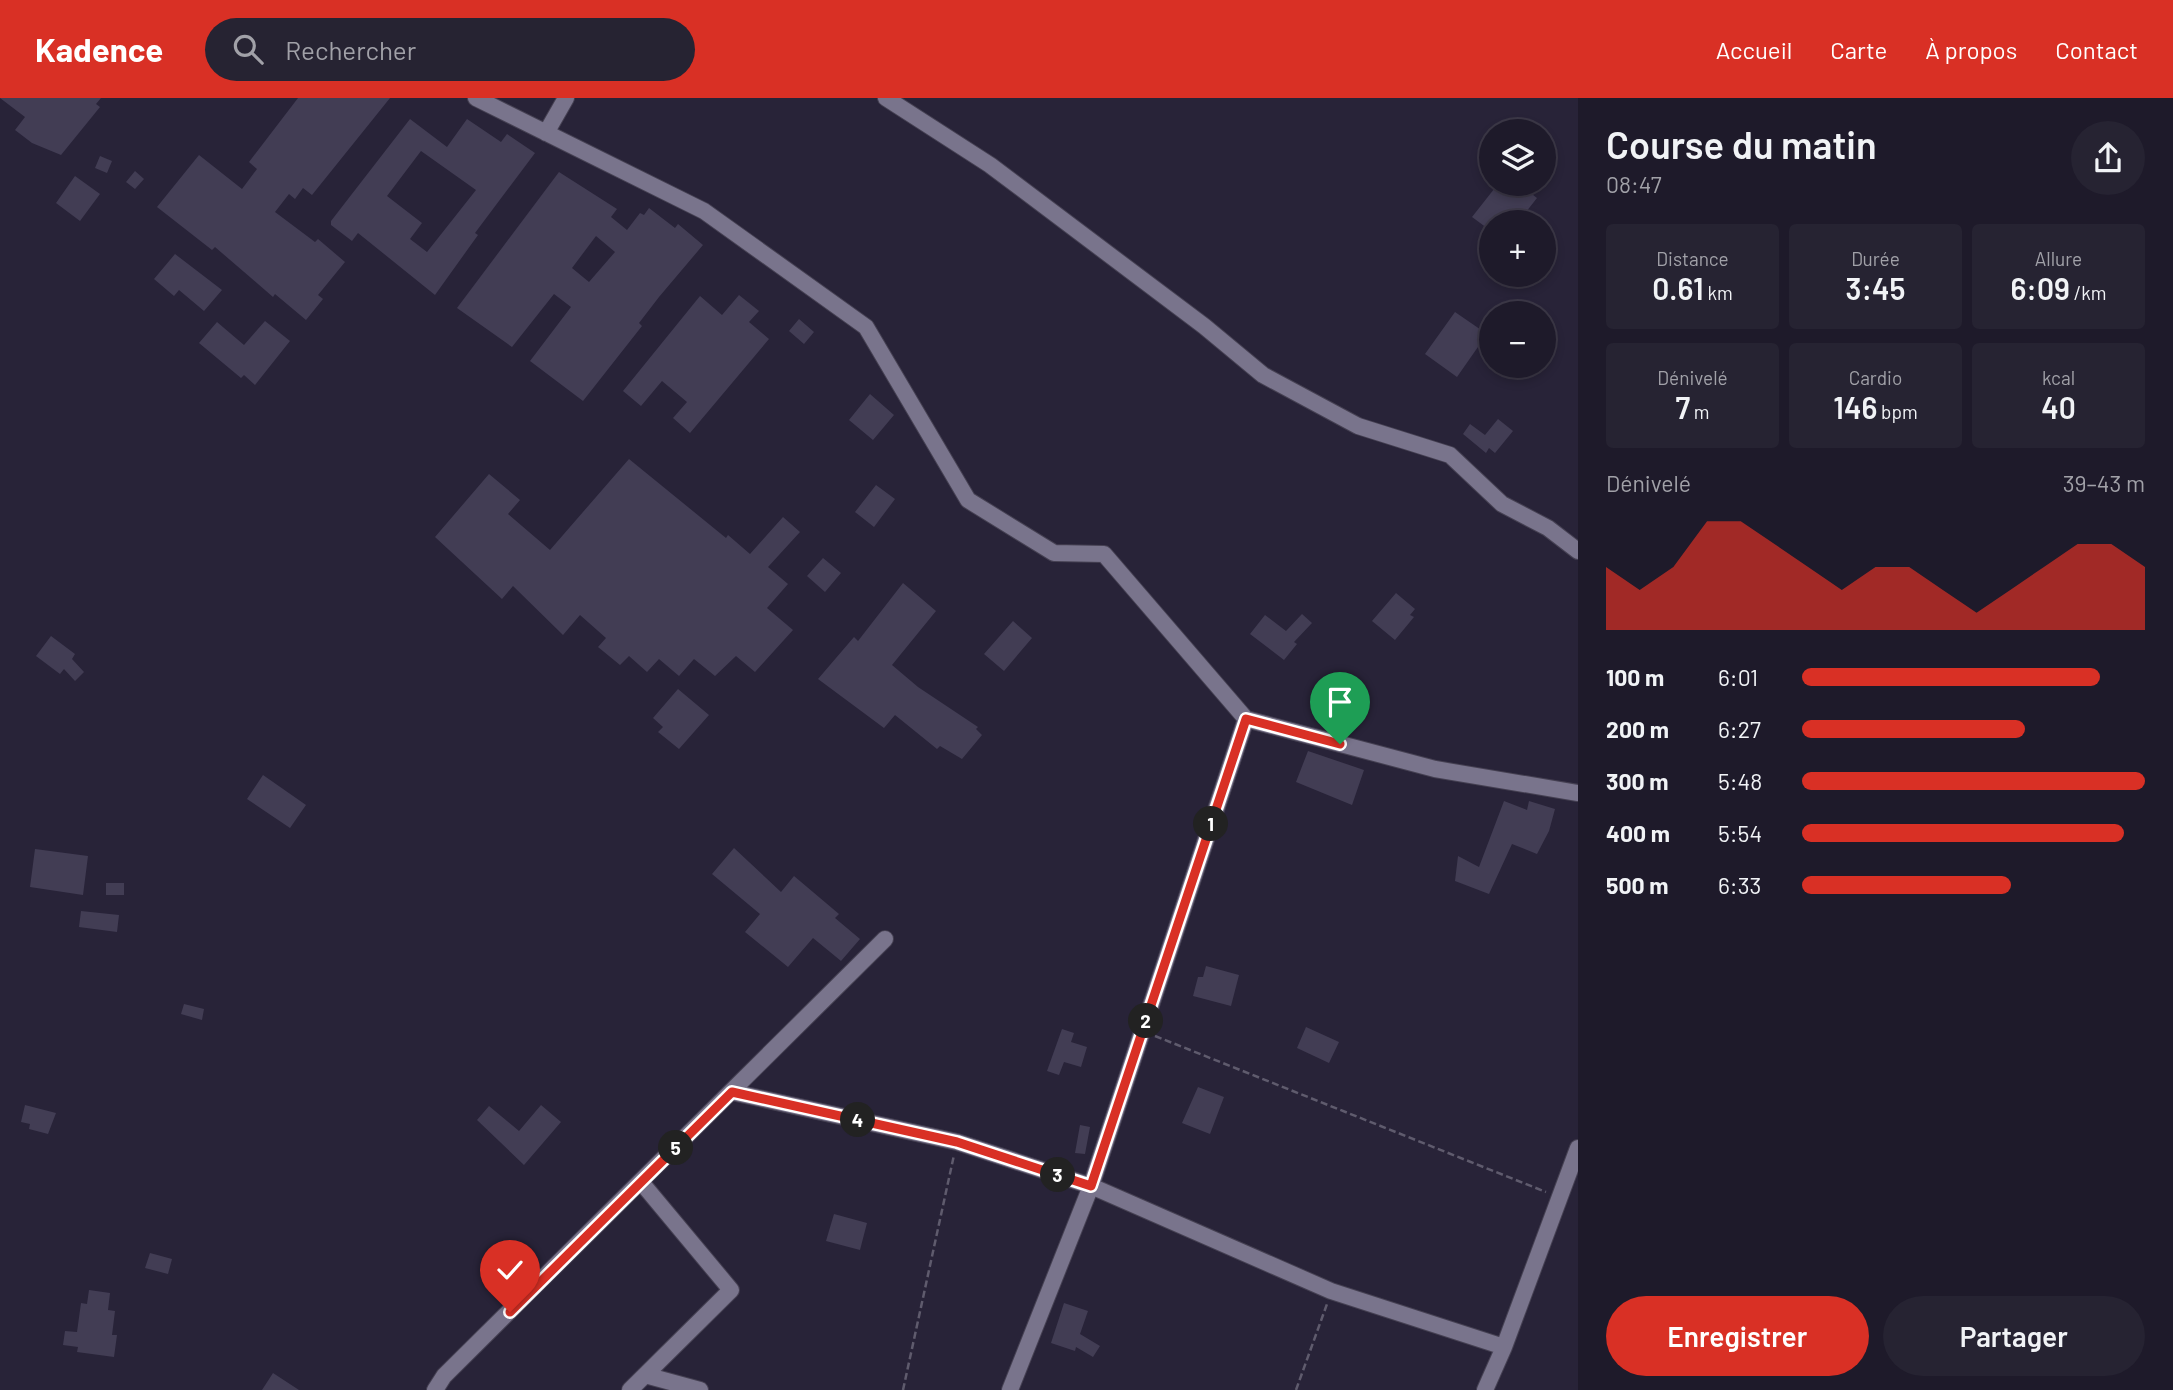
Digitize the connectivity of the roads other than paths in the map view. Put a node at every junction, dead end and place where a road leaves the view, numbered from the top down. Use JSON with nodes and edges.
{"nodes":[{"id":1,"x":475,"y":98,"type":"edge"},
{"id":2,"x":566,"y":98,"type":"edge"},
{"id":3,"x":886,"y":98,"type":"edge"},
{"id":4,"x":546,"y":133,"type":"junction"},
{"id":5,"x":1578,"y":551,"type":"edge"},
{"id":6,"x":1246,"y":719,"type":"junction"},
{"id":7,"x":1578,"y":793,"type":"edge"},
{"id":8,"x":885,"y":939,"type":"dead end"},
{"id":9,"x":732,"y":1092,"type":"junction"},
{"id":10,"x":1578,"y":1148,"type":"edge"},
{"id":11,"x":641,"y":1182,"type":"junction"},
{"id":12,"x":1091,"y":1186,"type":"junction"},
{"id":13,"x":1504,"y":1347,"type":"junction"},
{"id":14,"x":645,"y":1375,"type":"junction"},
{"id":15,"x":435,"y":1390,"type":"edge"},
{"id":16,"x":630,"y":1390,"type":"edge"},
{"id":17,"x":700,"y":1390,"type":"edge"},
{"id":18,"x":1010,"y":1390,"type":"edge"},
{"id":19,"x":1485,"y":1390,"type":"edge"}],
"edges":[{"from":1,"to":4,"type":"street"},
{"from":2,"to":4,"type":"street"},
{"from":3,"to":5,"type":"street"},
{"from":4,"to":6,"type":"street"},
{"from":6,"to":7,"type":"street"},
{"from":6,"to":12,"type":"street"},
{"from":8,"to":9,"type":"street"},
{"from":9,"to":11,"type":"street"},
{"from":9,"to":12,"type":"street"},
{"from":10,"to":13,"type":"street"},
{"from":11,"to":14,"type":"street"},
{"from":11,"to":15,"type":"street"},
{"from":12,"to":13,"type":"street"},
{"from":12,"to":18,"type":"street"},
{"from":13,"to":19,"type":"street"},
{"from":14,"to":16,"type":"street"},
{"from":14,"to":17,"type":"street"}]}
